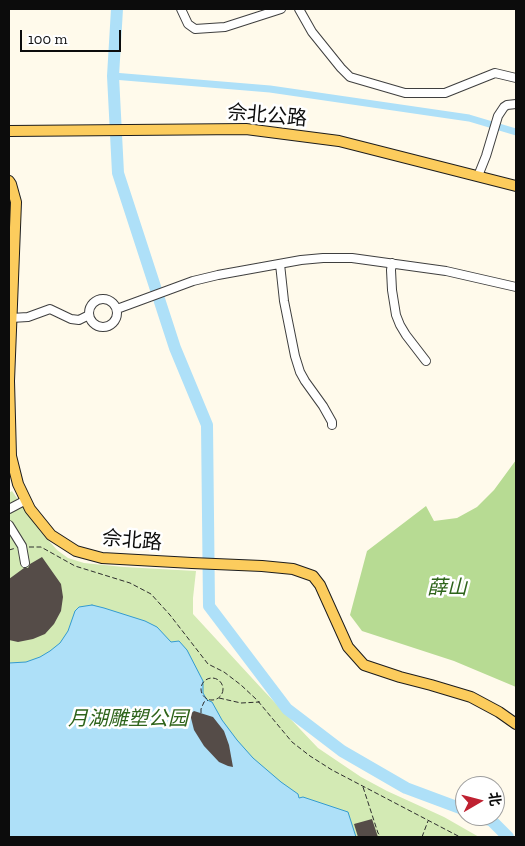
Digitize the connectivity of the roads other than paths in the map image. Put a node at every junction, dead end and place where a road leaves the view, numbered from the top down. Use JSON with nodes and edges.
{"nodes":[{"id":1,"x":180,"y":9,"type":"edge"},
{"id":2,"x":281,"y":9,"type":"edge"},
{"id":3,"x":299,"y":9,"type":"edge"},
{"id":4,"x":516,"y":78,"type":"edge"},
{"id":5,"x":516,"y":104,"type":"edge"},
{"id":6,"x":9,"y":131,"type":"edge"},
{"id":7,"x":478,"y":176,"type":"junction"},
{"id":8,"x":9,"y":182,"type":"edge"},
{"id":9,"x":516,"y":186,"type":"edge"},
{"id":10,"x":11,"y":253,"type":"edge"},
{"id":11,"x":392,"y":263,"type":"junction"},
{"id":12,"x":280,"y":264,"type":"junction"},
{"id":13,"x":516,"y":287,"type":"edge"},
{"id":14,"x":116,"y":309,"type":"junction"},
{"id":15,"x":89,"y":315,"type":"junction"},
{"id":16,"x":11,"y":318,"type":"junction"},
{"id":17,"x":9,"y":353,"type":"edge"},
{"id":18,"x":426,"y":361,"type":"dead end"},
{"id":19,"x":332,"y":425,"type":"dead end"},
{"id":20,"x":26,"y":500,"type":"junction"},
{"id":21,"x":9,"y":509,"type":"edge"},
{"id":22,"x":9,"y":525,"type":"edge"},
{"id":23,"x":25,"y":564,"type":"dead end"},
{"id":24,"x":516,"y":724,"type":"edge"}],
"edges":[{"from":1,"to":2,"type":"street"},
{"from":3,"to":4,"type":"street"},
{"from":5,"to":7,"type":"street"},
{"from":6,"to":7,"type":"main road","name":"佘北公路"},
{"from":7,"to":9,"type":"main road","name":"佘北公路"},
{"from":8,"to":10,"type":"main road","name":"佘北路"},
{"from":10,"to":16,"type":"main road","name":"佘北路"},
{"from":11,"to":12,"type":"street"},
{"from":11,"to":13,"type":"street"},
{"from":11,"to":18,"type":"street"},
{"from":12,"to":14,"type":"street"},
{"from":12,"to":19,"type":"street"},
{"from":14,"to":15,"type":"street"},
{"from":14,"to":15,"type":"street"},
{"from":15,"to":16,"type":"street"},
{"from":16,"to":17,"type":"main road","name":"佘北路"},
{"from":17,"to":20,"type":"main road","name":"佘北路"},
{"from":20,"to":21,"type":"street"},
{"from":20,"to":24,"type":"main road","name":"佘北路"},
{"from":22,"to":23,"type":"street"}]}
